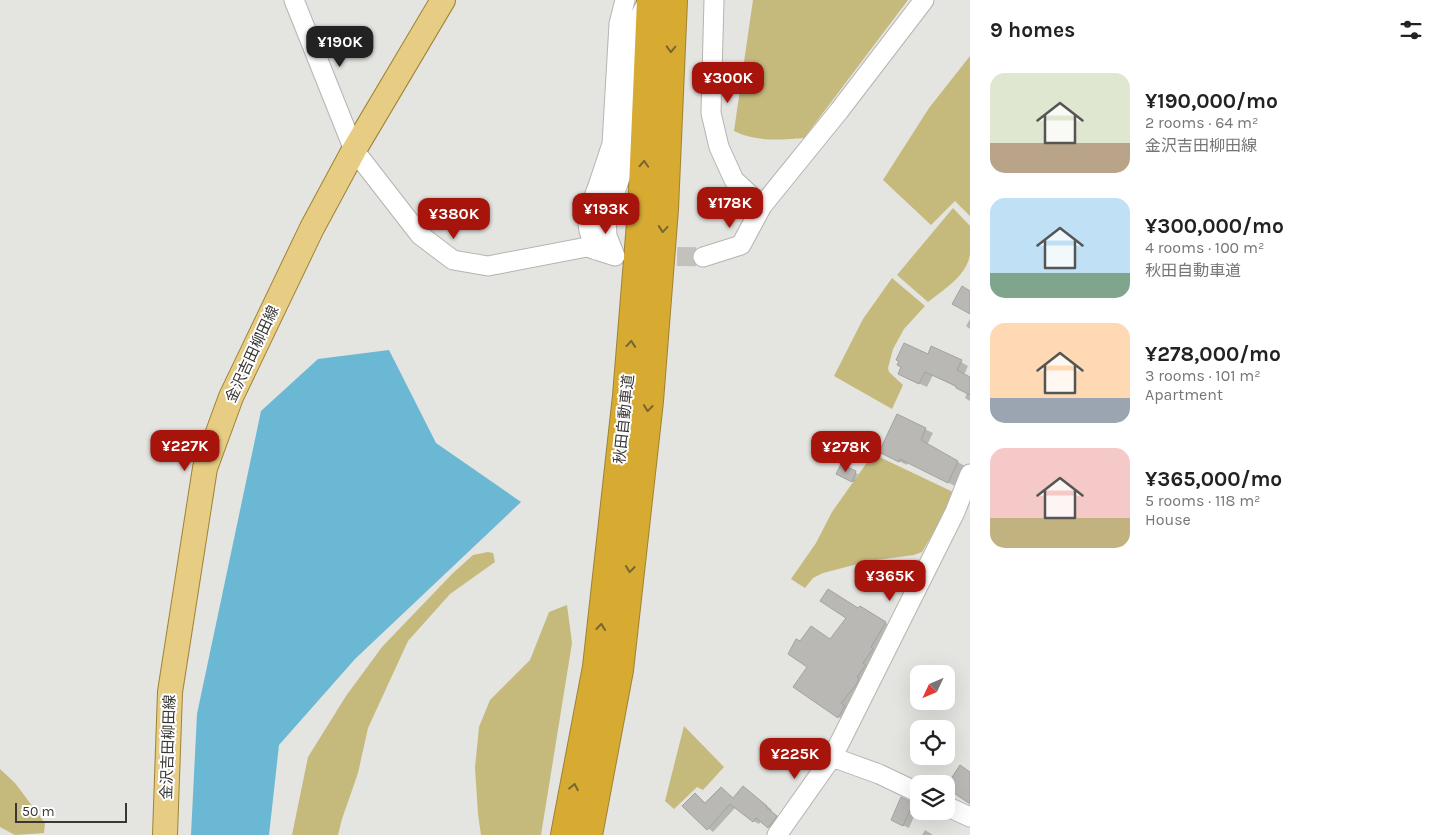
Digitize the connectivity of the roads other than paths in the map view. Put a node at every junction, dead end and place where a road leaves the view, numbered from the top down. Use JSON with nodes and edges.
{"nodes":[{"id":1,"x":294,"y":0,"type":"edge"},
{"id":2,"x":443,"y":0,"type":"edge"},
{"id":3,"x":625,"y":0,"type":"edge"},
{"id":4,"x":650,"y":0,"type":"edge"},
{"id":5,"x":673,"y":0,"type":"edge"},
{"id":6,"x":714,"y":0,"type":"edge"},
{"id":7,"x":924,"y":0,"type":"edge"},
{"id":8,"x":354,"y":150,"type":"junction"},
{"id":9,"x":762,"y":206,"type":"junction"},
{"id":10,"x":596,"y":250,"type":"junction"},
{"id":11,"x":703,"y":257,"type":"tunnel mouth"},
{"id":12,"x":970,"y":474,"type":"edge"},
{"id":13,"x":963,"y":515,"type":"edge"},
{"id":14,"x":832,"y":757,"type":"junction"},
{"id":15,"x":910,"y":789,"type":"edge"},
{"id":16,"x":955,"y":810,"type":"edge"},
{"id":17,"x":970,"y":817,"type":"edge"},
{"id":18,"x":165,"y":835,"type":"edge"},
{"id":19,"x":565,"y":835,"type":"edge"},
{"id":20,"x":588,"y":835,"type":"edge"},
{"id":21,"x":777,"y":835,"type":"edge"}],
"edges":[{"from":1,"to":8,"type":"street"},
{"from":2,"to":8,"type":"main road","name":"金沢吉田柳田線"},
{"from":3,"to":10,"type":"street"},
{"from":4,"to":10,"type":"street"},
{"from":19,"to":4,"type":"highway","name":"秋田自動車道","one_way":true},
{"from":5,"to":20,"type":"highway","name":"秋田自動車道","one_way":true},
{"from":6,"to":9,"type":"street"},
{"from":7,"to":9,"type":"street"},
{"from":8,"to":10,"type":"street"},
{"from":8,"to":18,"type":"main road","name":"金沢吉田柳田線"},
{"from":9,"to":11,"type":"street"},
{"from":12,"to":13,"type":"street"},
{"from":13,"to":14,"type":"street"},
{"from":14,"to":15,"type":"street"},
{"from":14,"to":21,"type":"street"},
{"from":16,"to":17,"type":"street"}]}
